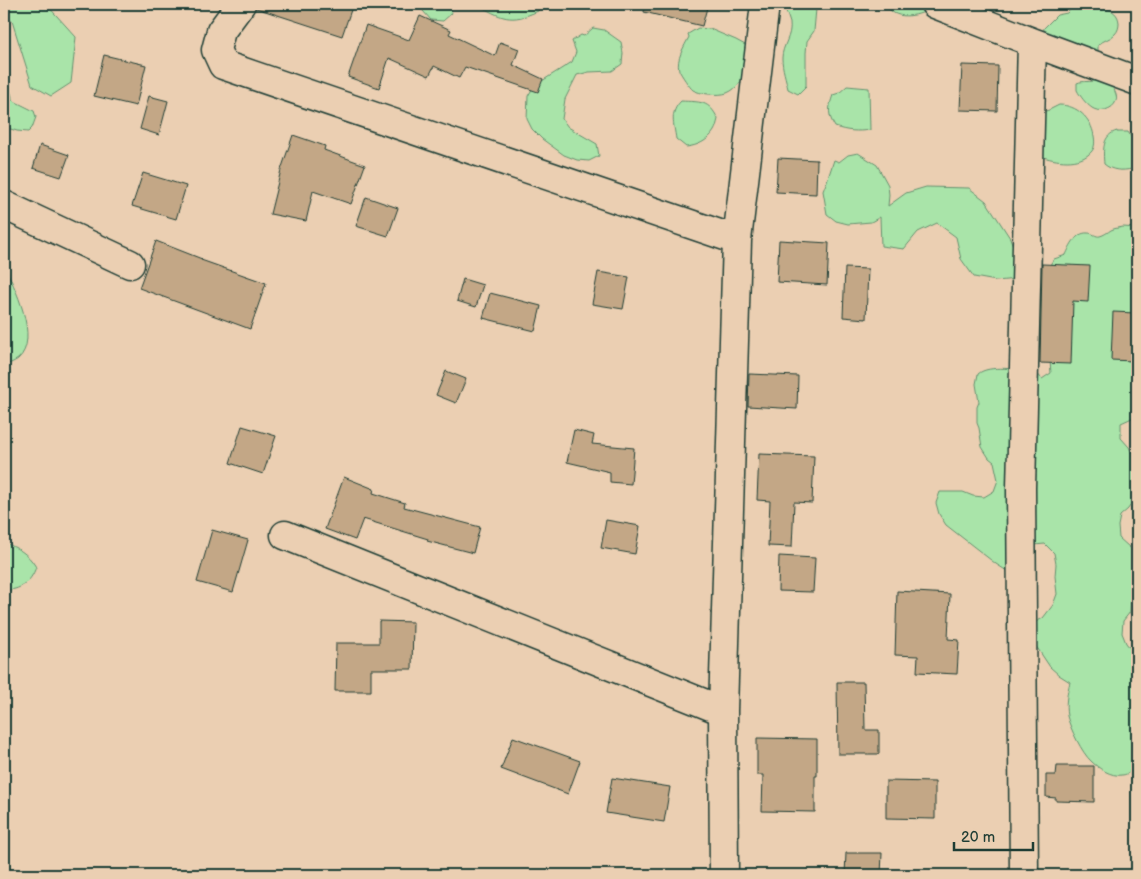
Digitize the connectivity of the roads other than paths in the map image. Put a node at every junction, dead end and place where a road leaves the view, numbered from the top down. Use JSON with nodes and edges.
{"nodes":[{"id":1,"x":241,"y":4,"type":"edge"},
{"id":2,"x":765,"y":4,"type":"edge"},
{"id":3,"x":935,"y":4,"type":"edge"},
{"id":4,"x":1032,"y":42,"type":"junction"},
{"id":5,"x":1137,"y":81,"type":"edge"},
{"id":6,"x":4,"y":204,"type":"edge"},
{"id":7,"x":737,"y":240,"type":"junction"},
{"id":8,"x":130,"y":264,"type":"dead end"},
{"id":9,"x":285,"y":535,"type":"dead end"},
{"id":10,"x":723,"y":711,"type":"junction"},
{"id":11,"x":724,"y":875,"type":"edge"},
{"id":12,"x":1024,"y":875,"type":"edge"}],
"edges":[{"from":1,"to":7,"type":"street"},
{"from":2,"to":7,"type":"street"},
{"from":3,"to":4,"type":"street"},
{"from":4,"to":5,"type":"street"},
{"from":4,"to":12,"type":"street"},
{"from":6,"to":8,"type":"street"},
{"from":7,"to":10,"type":"street"},
{"from":9,"to":10,"type":"street"},
{"from":10,"to":11,"type":"street"}]}
